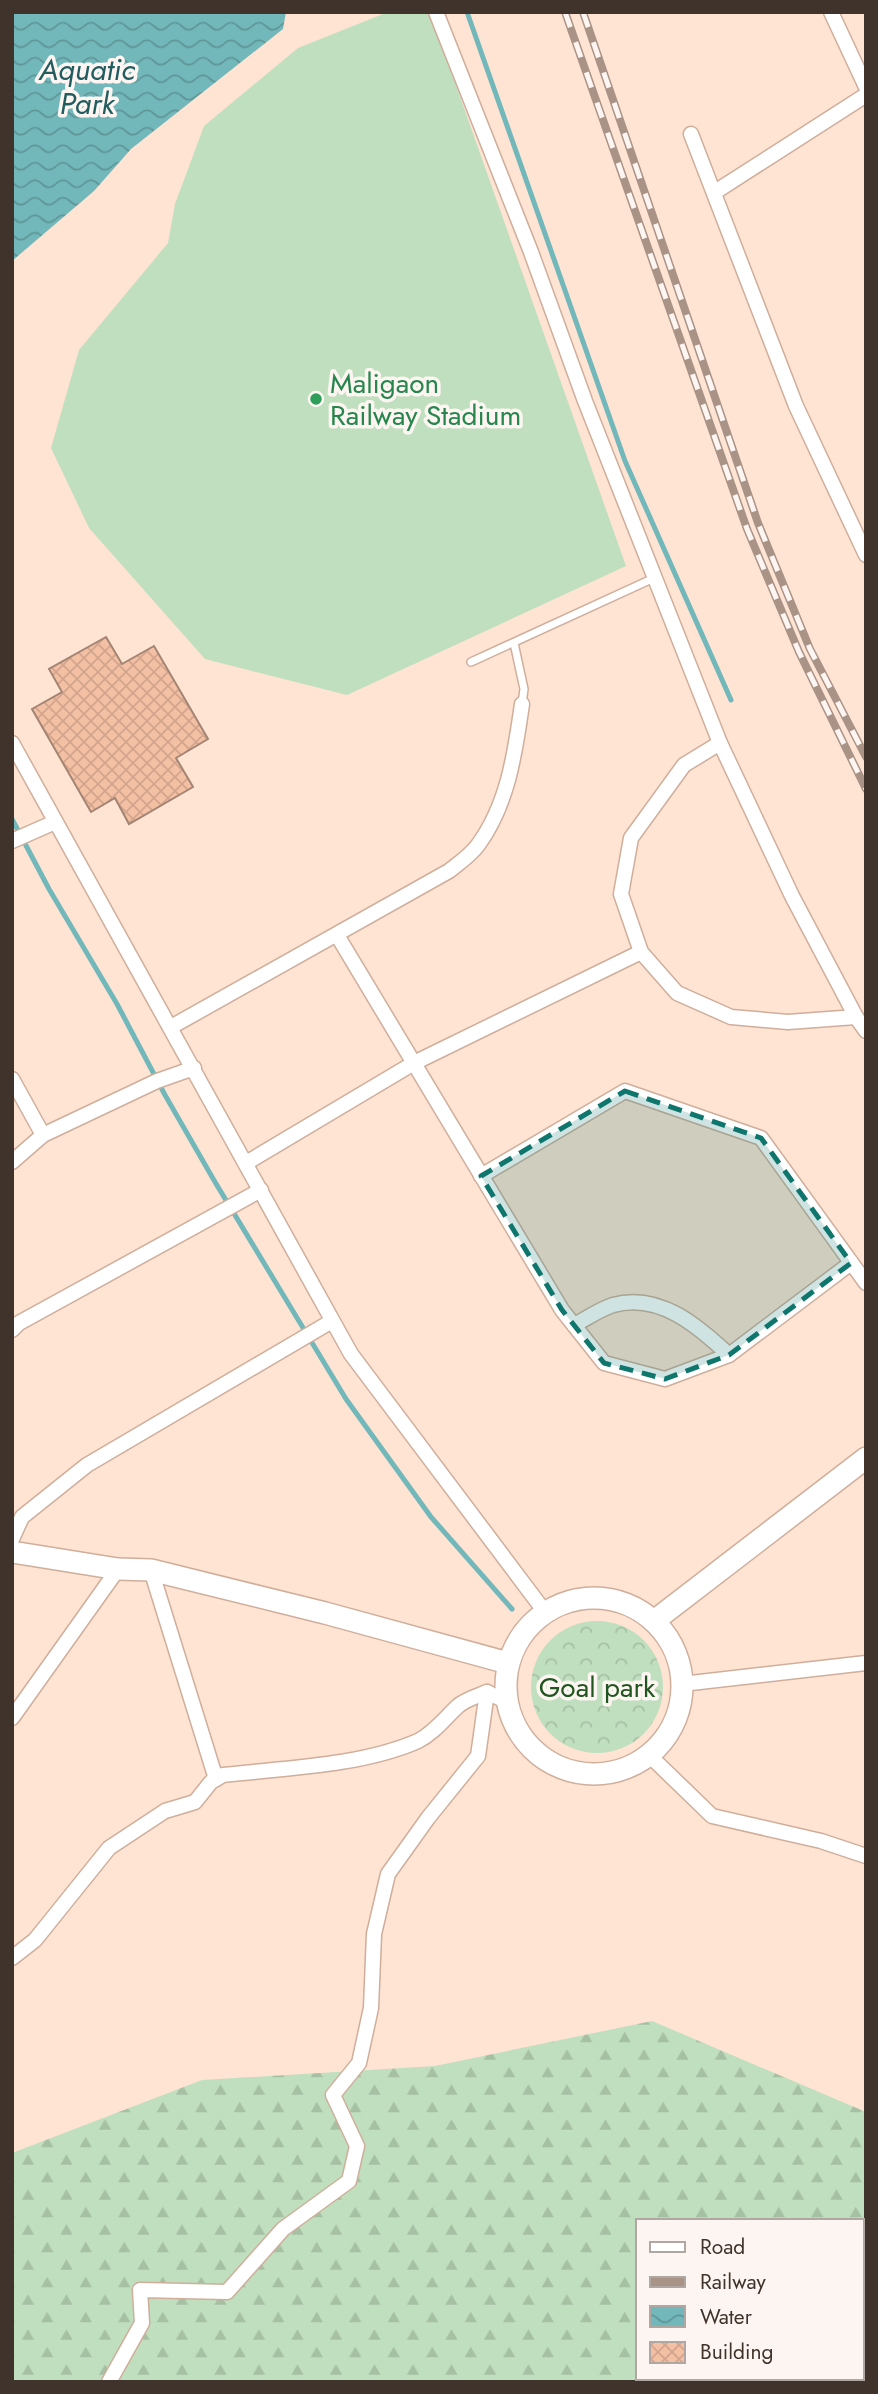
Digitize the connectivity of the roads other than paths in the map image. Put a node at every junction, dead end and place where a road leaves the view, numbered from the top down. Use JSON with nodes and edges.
{"nodes":[{"id":1,"x":436,"y":12,"type":"edge"},
{"id":2,"x":831,"y":12,"type":"edge"},
{"id":3,"x":866,"y":87,"type":"edge"},
{"id":4,"x":866,"y":95,"type":"edge"},
{"id":5,"x":691,"y":134,"type":"dead end"},
{"id":6,"x":715,"y":192,"type":"junction"},
{"id":7,"x":866,"y":555,"type":"edge"},
{"id":8,"x":654,"y":578,"type":"junction"},
{"id":9,"x":514,"y":643,"type":"junction"},
{"id":10,"x":471,"y":662,"type":"dead end"},
{"id":11,"x":522,"y":704,"type":"joint"},
{"id":12,"x":12,"y":743,"type":"edge"},
{"id":13,"x":720,"y":743,"type":"junction"},
{"id":14,"x":55,"y":822,"type":"junction"},
{"id":15,"x":12,"y":841,"type":"edge"},
{"id":16,"x":337,"y":934,"type":"junction"},
{"id":17,"x":641,"y":952,"type":"junction"},
{"id":18,"x":856,"y":1017,"type":"junction"},
{"id":19,"x":171,"y":1027,"type":"junction"},
{"id":20,"x":866,"y":1031,"type":"edge"},
{"id":21,"x":414,"y":1063,"type":"junction"},
{"id":22,"x":194,"y":1068,"type":"junction"},
{"id":23,"x":12,"y":1079,"type":"edge"},
{"id":24,"x":43,"y":1135,"type":"junction"},
{"id":25,"x":12,"y":1162,"type":"edge"},
{"id":26,"x":246,"y":1163,"type":"junction"},
{"id":27,"x":481,"y":1176,"type":"junction"},
{"id":28,"x":261,"y":1190,"type":"junction"},
{"id":29,"x":851,"y":1263,"type":"junction"},
{"id":30,"x":866,"y":1283,"type":"edge"},
{"id":31,"x":332,"y":1321,"type":"junction"},
{"id":32,"x":574,"y":1325,"type":"junction"},
{"id":33,"x":12,"y":1330,"type":"edge"},
{"id":34,"x":729,"y":1355,"type":"junction"},
{"id":35,"x":866,"y":1458,"type":"edge"},
{"id":36,"x":12,"y":1539,"type":"edge"},
{"id":37,"x":12,"y":1552,"type":"edge"},
{"id":38,"x":118,"y":1569,"type":"junction"},
{"id":39,"x":151,"y":1570,"type":"junction"},
{"id":40,"x":545,"y":1612,"type":"junction"},
{"id":41,"x":653,"y":1621,"type":"junction"},
{"id":42,"x":508,"y":1663,"type":"junction"},
{"id":43,"x":866,"y":1663,"type":"edge"},
{"id":44,"x":682,"y":1684,"type":"junction"},
{"id":45,"x":487,"y":1692,"type":"junction"},
{"id":46,"x":507,"y":1702,"type":"junction"},
{"id":47,"x":12,"y":1718,"type":"edge"},
{"id":48,"x":648,"y":1754,"type":"junction"},
{"id":49,"x":216,"y":1779,"type":"junction"},
{"id":50,"x":866,"y":1856,"type":"edge"},
{"id":51,"x":12,"y":1958,"type":"edge"},
{"id":52,"x":109,"y":2382,"type":"edge"}],
"edges":[{"from":1,"to":8,"type":"street"},
{"from":2,"to":3,"type":"street"},
{"from":4,"to":6,"type":"street"},
{"from":5,"to":6,"type":"street"},
{"from":6,"to":7,"type":"street"},
{"from":8,"to":9,"type":"lane"},
{"from":8,"to":13,"type":"street"},
{"from":9,"to":10,"type":"lane"},
{"from":9,"to":11,"type":"lane"},
{"from":11,"to":16,"type":"street"},
{"from":12,"to":14,"type":"street"},
{"from":13,"to":17,"type":"street"},
{"from":13,"to":18,"type":"street"},
{"from":14,"to":15,"type":"street"},
{"from":14,"to":19,"type":"street"},
{"from":16,"to":19,"type":"street"},
{"from":16,"to":21,"type":"street"},
{"from":17,"to":18,"type":"street"},
{"from":17,"to":21,"type":"street"},
{"from":18,"to":20,"type":"street"},
{"from":19,"to":22,"type":"street"},
{"from":21,"to":26,"type":"street"},
{"from":21,"to":27,"type":"street"},
{"from":22,"to":24,"type":"street"},
{"from":22,"to":26,"type":"street"},
{"from":23,"to":24,"type":"street"},
{"from":24,"to":25,"type":"street"},
{"from":26,"to":28,"type":"street"},
{"from":27,"to":29,"type":"street"},
{"from":27,"to":32,"type":"street"},
{"from":28,"to":31,"type":"street"},
{"from":28,"to":33,"type":"street"},
{"from":29,"to":30,"type":"street"},
{"from":29,"to":34,"type":"street"},
{"from":31,"to":36,"type":"street"},
{"from":31,"to":40,"type":"street"},
{"from":32,"to":34,"type":"street"},
{"from":32,"to":34,"type":"street"},
{"from":35,"to":41,"type":"street"},
{"from":37,"to":38,"type":"street"},
{"from":38,"to":39,"type":"street"},
{"from":38,"to":47,"type":"street"},
{"from":39,"to":42,"type":"street"},
{"from":39,"to":49,"type":"street"},
{"from":40,"to":41,"type":"street"},
{"from":40,"to":42,"type":"street"},
{"from":41,"to":44,"type":"street"},
{"from":42,"to":46,"type":"street"},
{"from":43,"to":44,"type":"street"},
{"from":44,"to":48,"type":"street"},
{"from":45,"to":46,"type":"street"},
{"from":45,"to":49,"type":"street"},
{"from":45,"to":52,"type":"street"},
{"from":46,"to":48,"type":"street"},
{"from":48,"to":50,"type":"street"},
{"from":49,"to":51,"type":"street"}]}
